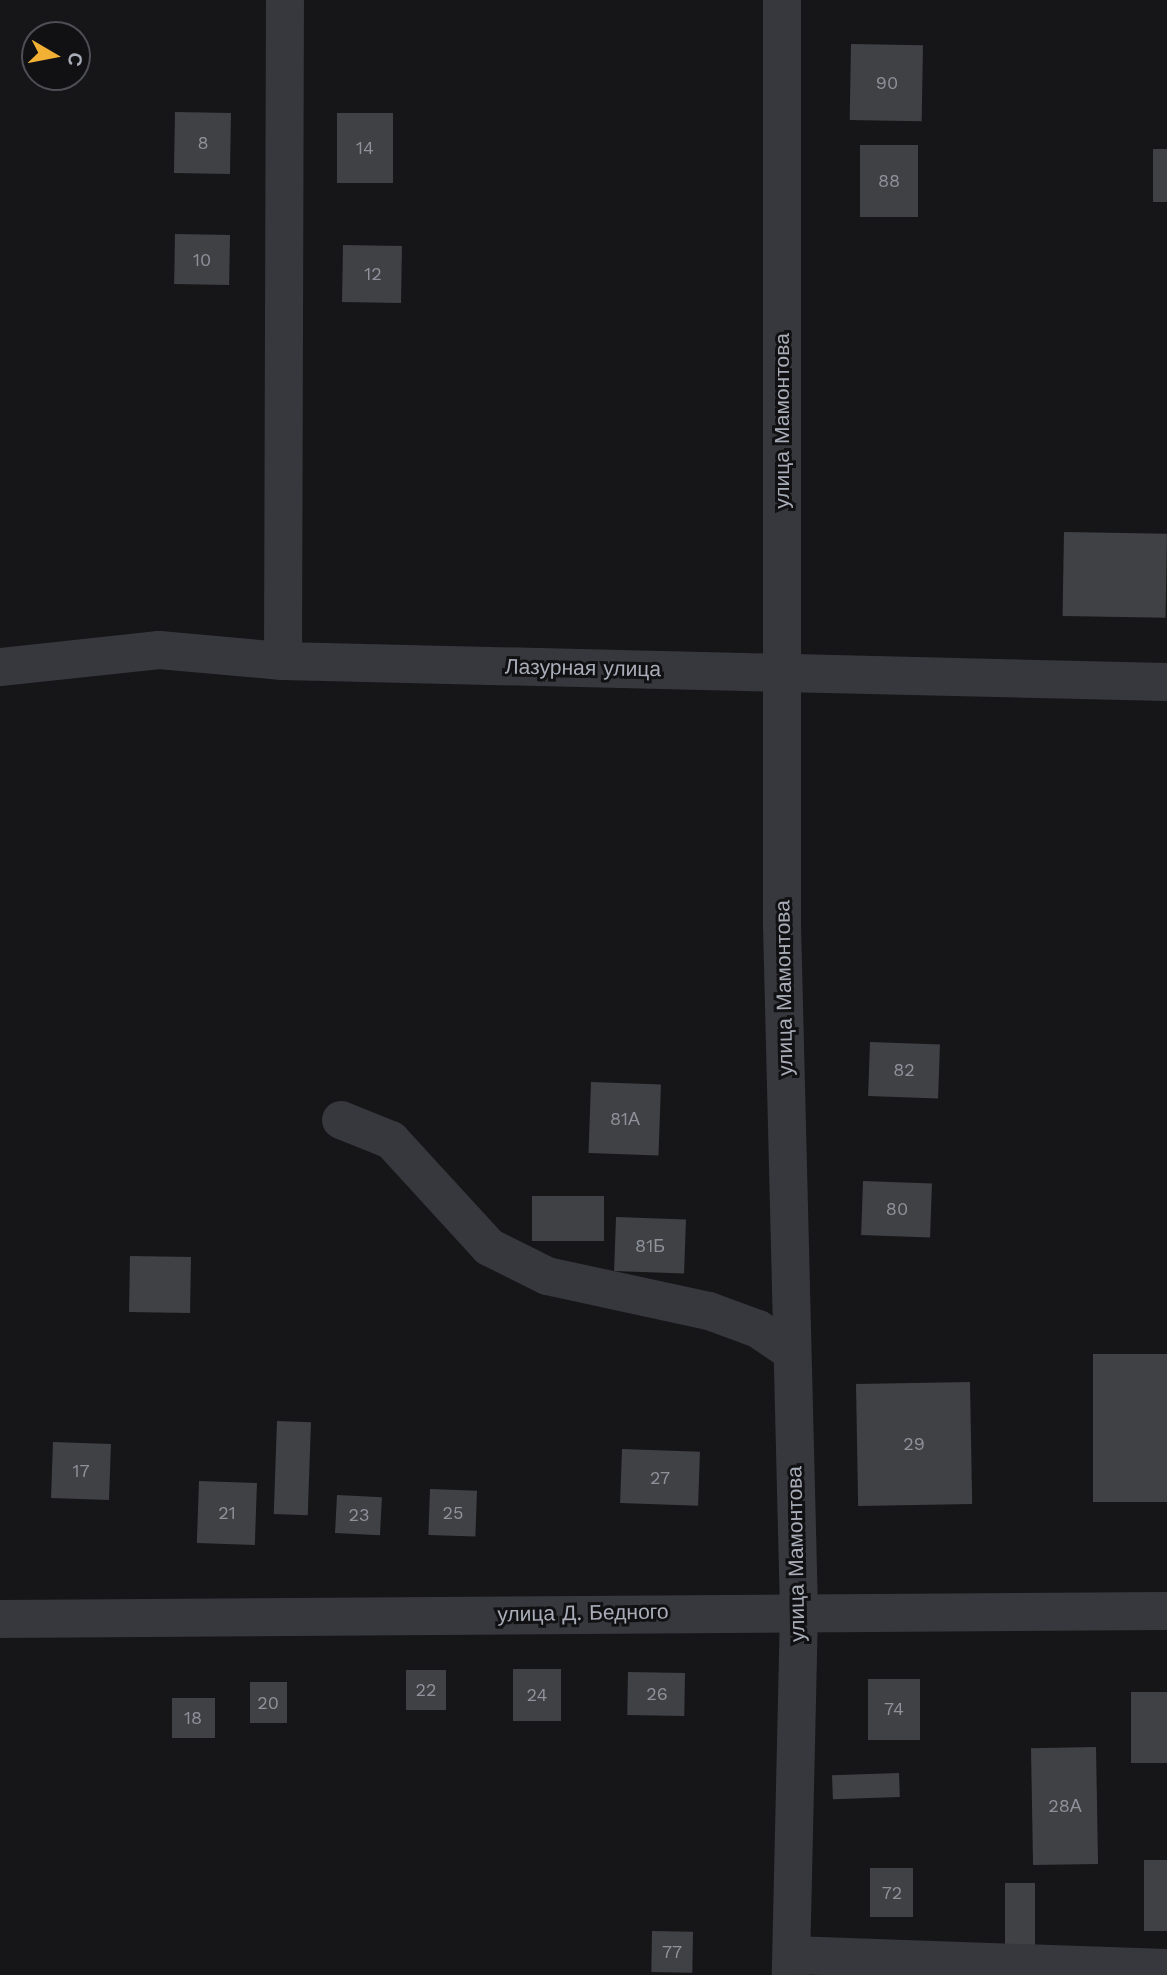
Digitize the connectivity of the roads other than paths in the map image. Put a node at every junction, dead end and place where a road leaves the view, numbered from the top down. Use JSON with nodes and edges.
{"nodes":[{"id":1,"x":285,"y":0,"type":"edge"},
{"id":2,"x":782,"y":0,"type":"edge"},
{"id":3,"x":284,"y":661,"type":"junction"},
{"id":4,"x":0,"y":667,"type":"edge"},
{"id":5,"x":782,"y":673,"type":"junction"},
{"id":6,"x":1167,"y":682,"type":"edge"},
{"id":7,"x":341,"y":1120,"type":"dead end"},
{"id":8,"x":793,"y":1352,"type":"junction"},
{"id":9,"x":799,"y":1611,"type":"junction"},
{"id":10,"x":1167,"y":1611,"type":"edge"},
{"id":11,"x":0,"y":1619,"type":"edge"},
{"id":12,"x":792,"y":1965,"type":"edge"},
{"id":13,"x":1167,"y":1968,"type":"edge"}],
"edges":[{"from":1,"to":3,"type":"street"},
{"from":2,"to":5,"type":"street","name":"улица Мамонтова"},
{"from":3,"to":4,"type":"street","name":"Лазурная улица"},
{"from":3,"to":5,"type":"street","name":"Лазурная улица"},
{"from":5,"to":6,"type":"street","name":"Лазурная улица"},
{"from":5,"to":8,"type":"street","name":"улица Мамонтова"},
{"from":7,"to":8,"type":"street"},
{"from":8,"to":9,"type":"street","name":"улица Мамонтова"},
{"from":9,"to":10,"type":"street","name":"улица Д. Бедного"},
{"from":9,"to":11,"type":"street","name":"улица Д. Бедного"},
{"from":9,"to":12,"type":"street","name":"улица Мамонтова"},
{"from":12,"to":13,"type":"street"}]}
